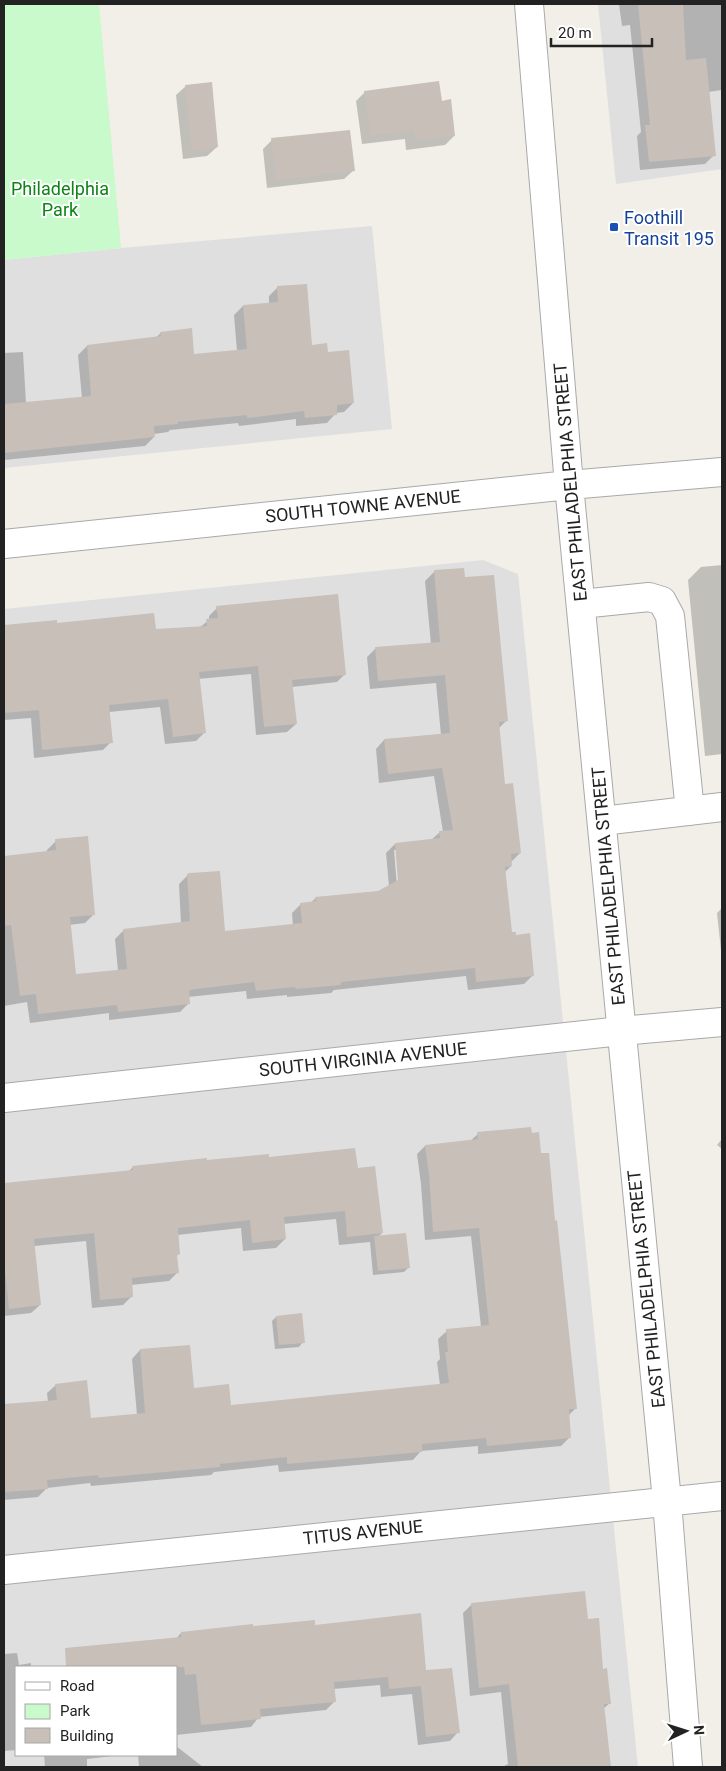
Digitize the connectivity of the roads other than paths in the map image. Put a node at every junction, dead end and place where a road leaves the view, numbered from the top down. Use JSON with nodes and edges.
{"nodes":[{"id":1,"x":529,"y":4,"type":"edge"},
{"id":2,"x":722,"y":472,"type":"edge"},
{"id":3,"x":569,"y":485,"type":"junction"},
{"id":4,"x":4,"y":544,"type":"edge"},
{"id":5,"x":581,"y":604,"type":"junction"},
{"id":6,"x":722,"y":807,"type":"edge"},
{"id":7,"x":690,"y":811,"type":"junction"},
{"id":8,"x":602,"y":821,"type":"junction"},
{"id":9,"x":722,"y":1022,"type":"edge"},
{"id":10,"x":622,"y":1031,"type":"junction"},
{"id":11,"x":4,"y":1098,"type":"edge"},
{"id":12,"x":722,"y":1496,"type":"edge"},
{"id":13,"x":667,"y":1501,"type":"junction"},
{"id":14,"x":4,"y":1570,"type":"edge"},
{"id":15,"x":688,"y":1767,"type":"edge"}],
"edges":[{"from":1,"to":3,"type":"street","name":"EAST PHILADELPHIA STREET"},
{"from":2,"to":3,"type":"street","name":"SOUTH TOWNE AVENUE"},
{"from":3,"to":4,"type":"street","name":"SOUTH TOWNE AVENUE"},
{"from":3,"to":5,"type":"street","name":"EAST PHILADELPHIA STREET"},
{"from":5,"to":7,"type":"street"},
{"from":5,"to":8,"type":"street","name":"EAST PHILADELPHIA STREET"},
{"from":6,"to":7,"type":"street"},
{"from":7,"to":8,"type":"street"},
{"from":8,"to":10,"type":"street","name":"EAST PHILADELPHIA STREET"},
{"from":9,"to":10,"type":"street","name":"SOUTH VIRGINIA AVENUE"},
{"from":10,"to":11,"type":"street","name":"SOUTH VIRGINIA AVENUE"},
{"from":10,"to":13,"type":"street","name":"EAST PHILADELPHIA STREET"},
{"from":12,"to":13,"type":"street","name":"TITUS AVENUE"},
{"from":13,"to":14,"type":"street","name":"TITUS AVENUE"},
{"from":13,"to":15,"type":"street","name":"EAST PHILADELPHIA STREET"}]}
